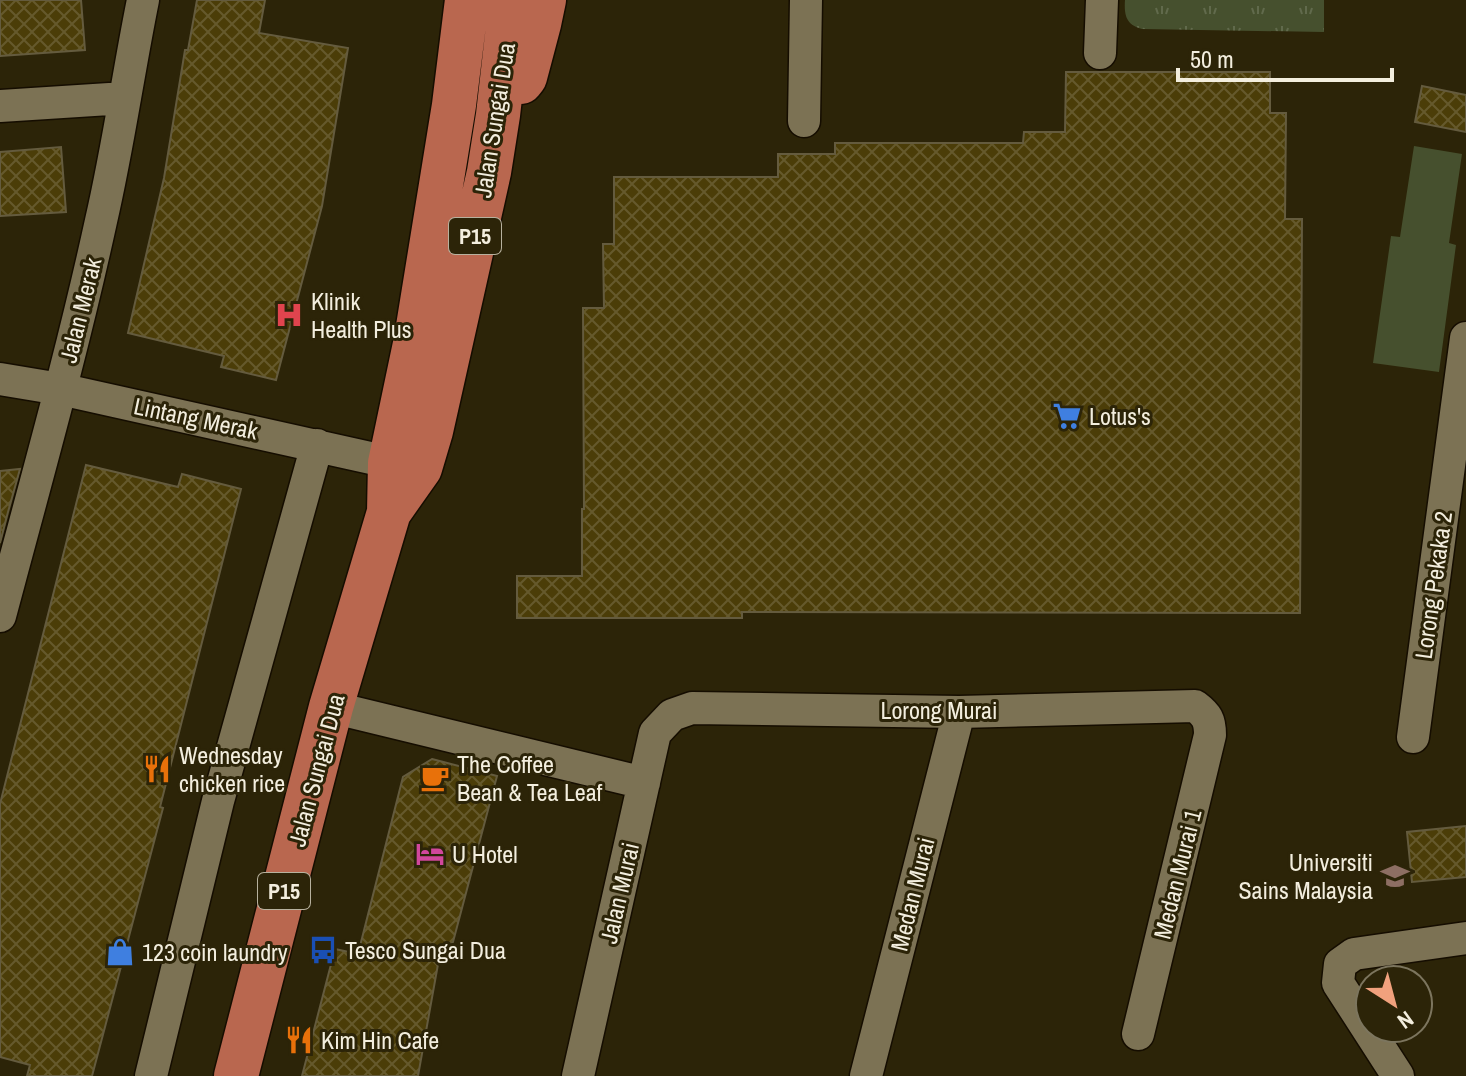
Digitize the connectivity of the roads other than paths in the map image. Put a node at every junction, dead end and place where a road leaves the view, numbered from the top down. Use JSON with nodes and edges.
{"nodes":[{"id":1,"x":143,"y":0,"type":"edge"},
{"id":2,"x":467,"y":0,"type":"edge"},
{"id":3,"x":511,"y":0,"type":"edge"},
{"id":4,"x":544,"y":0,"type":"edge"},
{"id":5,"x":806,"y":0,"type":"edge"},
{"id":6,"x":1102,"y":0,"type":"edge"},
{"id":7,"x":1100,"y":53,"type":"dead end"},
{"id":8,"x":125,"y":98,"type":"junction"},
{"id":9,"x":0,"y":106,"type":"edge"},
{"id":10,"x":498,"y":115,"type":"junction"},
{"id":11,"x":804,"y":121,"type":"dead end"},
{"id":12,"x":1466,"y":338,"type":"edge"},
{"id":13,"x":0,"y":379,"type":"edge"},
{"id":14,"x":60,"y":389,"type":"junction"},
{"id":15,"x":317,"y":445,"type":"junction"},
{"id":16,"x":405,"y":466,"type":"junction"},
{"id":17,"x":0,"y":616,"type":"edge"},
{"id":18,"x":331,"y":707,"type":"junction"},
{"id":19,"x":959,"y":712,"type":"junction"},
{"id":20,"x":1206,"y":714,"type":"joint"},
{"id":21,"x":672,"y":715,"type":"joint"},
{"id":22,"x":1413,"y":737,"type":"dead end"},
{"id":23,"x":644,"y":783,"type":"junction"},
{"id":24,"x":1466,"y":938,"type":"edge"},
{"id":25,"x":1138,"y":1034,"type":"dead end"},
{"id":26,"x":151,"y":1076,"type":"edge"},
{"id":27,"x":236,"y":1076,"type":"edge"},
{"id":28,"x":578,"y":1076,"type":"edge"},
{"id":29,"x":866,"y":1076,"type":"edge"},
{"id":30,"x":1398,"y":1076,"type":"edge"}],
"edges":[{"from":1,"to":8,"type":"street","name":"Jalan Merak"},
{"from":2,"to":16,"type":"main road","name":"Jalan Sungai Dua","number":"P15"},
{"from":3,"to":10,"type":"main road","name":"Jalan Sungai Dua","number":"P15"},
{"from":4,"to":10,"type":"main road"},
{"from":5,"to":11,"type":"street"},
{"from":6,"to":7,"type":"street"},
{"from":8,"to":9,"type":"street"},
{"from":8,"to":14,"type":"street","name":"Jalan Merak"},
{"from":10,"to":16,"type":"main road","name":"Jalan Sungai Dua","number":"P15"},
{"from":12,"to":22,"type":"street","name":"Lorong Pekaka 2"},
{"from":13,"to":14,"type":"street","name":"Lintang Merak"},
{"from":14,"to":15,"type":"street","name":"Lintang Merak"},
{"from":14,"to":17,"type":"street","name":"Jalan Merak"},
{"from":15,"to":16,"type":"street","name":"Lintang Merak"},
{"from":15,"to":26,"type":"street"},
{"from":16,"to":18,"type":"main road","name":"Jalan Sungai Dua","number":"P15"},
{"from":18,"to":23,"type":"street"},
{"from":18,"to":27,"type":"main road","name":"Jalan Sungai Dua","number":"P15"},
{"from":19,"to":20,"type":"street","name":"Lorong Murai"},
{"from":19,"to":21,"type":"street","name":"Lorong Murai"},
{"from":19,"to":29,"type":"street","name":"Medan Murai"},
{"from":20,"to":25,"type":"street","name":"Medan Murai 1"},
{"from":21,"to":23,"type":"street","name":"Jalan Murai"},
{"from":23,"to":28,"type":"street","name":"Jalan Murai"},
{"from":24,"to":30,"type":"street"}]}
